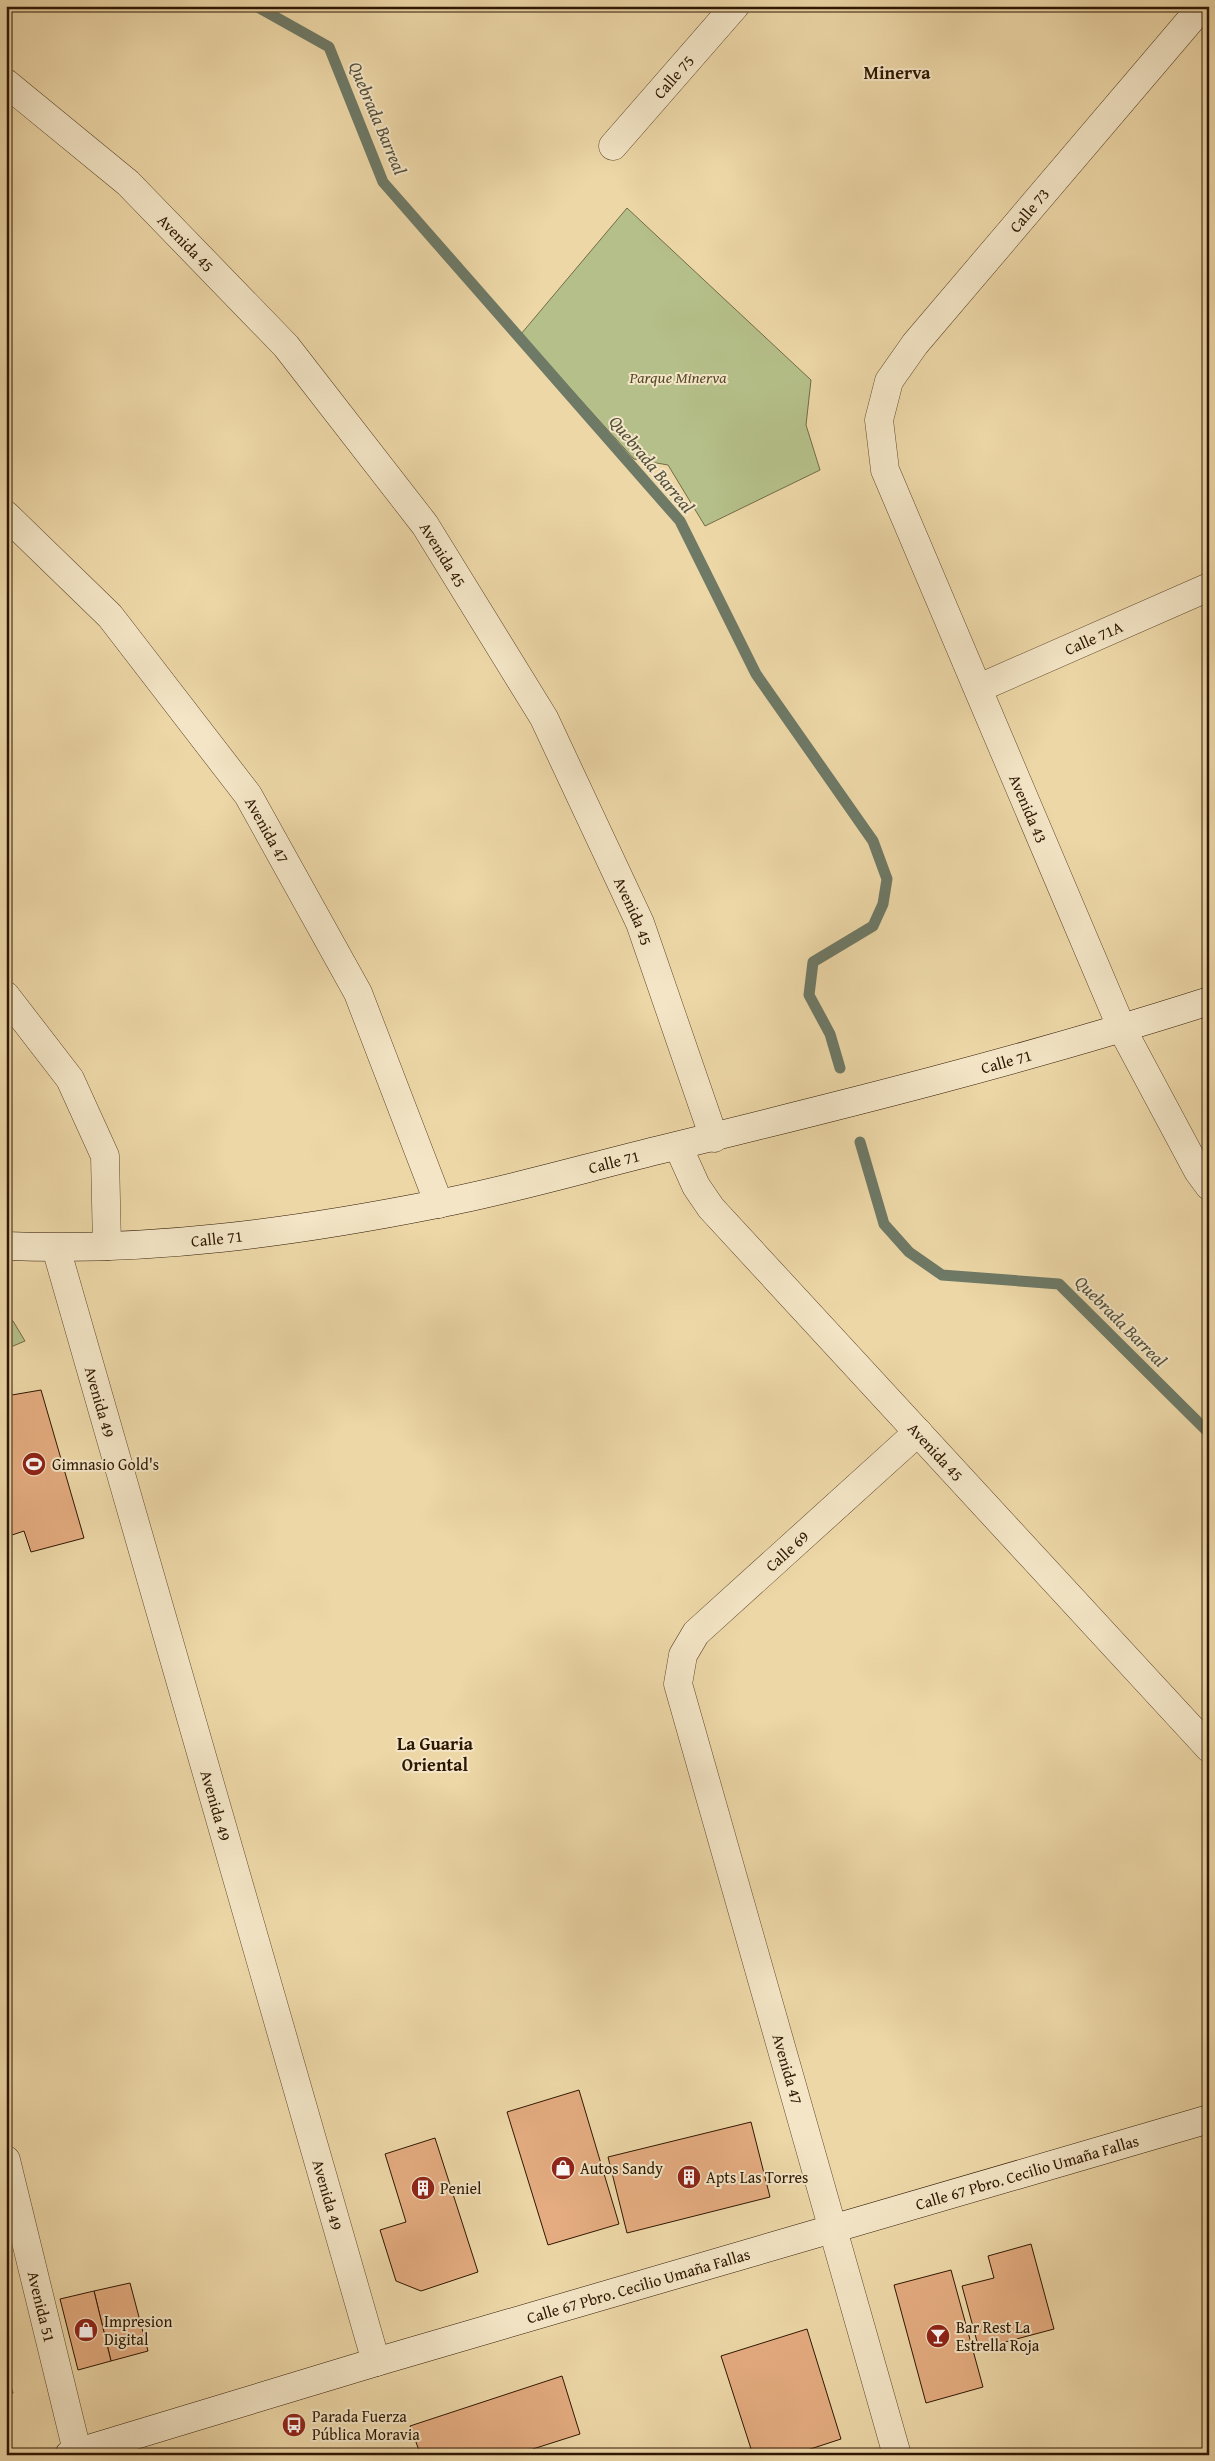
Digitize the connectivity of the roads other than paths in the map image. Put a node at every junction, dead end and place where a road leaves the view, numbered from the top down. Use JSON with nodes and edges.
{"nodes":[{"id":1,"x":736,"y":6,"type":"edge"},
{"id":2,"x":1200,"y":12,"type":"edge"},
{"id":3,"x":6,"y":84,"type":"edge"},
{"id":4,"x":613,"y":146,"type":"dead end"},
{"id":5,"x":879,"y":420,"type":"joint"},
{"id":6,"x":6,"y":514,"type":"edge"},
{"id":7,"x":1209,"y":587,"type":"edge"},
{"id":8,"x":978,"y":688,"type":"junction"},
{"id":9,"x":6,"y":996,"type":"edge"},
{"id":10,"x":1209,"y":1001,"type":"edge"},
{"id":11,"x":1122,"y":1029,"type":"junction"},
{"id":12,"x":714,"y":1138,"type":"junction"},
{"id":13,"x":678,"y":1146,"type":"junction"},
{"id":14,"x":1209,"y":1186,"type":"edge"},
{"id":15,"x":439,"y":1204,"type":"junction"},
{"id":16,"x":6,"y":1246,"type":"edge"},
{"id":17,"x":107,"y":1246,"type":"junction"},
{"id":18,"x":56,"y":1248,"type":"junction"},
{"id":19,"x":918,"y":1432,"type":"junction"},
{"id":20,"x":678,"y":1684,"type":"joint"},
{"id":21,"x":1209,"y":1748,"type":"edge"},
{"id":22,"x":1209,"y":2119,"type":"edge"},
{"id":23,"x":6,"y":2160,"type":"edge"},
{"id":24,"x":833,"y":2228,"type":"junction"},
{"id":25,"x":376,"y":2362,"type":"junction"},
{"id":26,"x":75,"y":2454,"type":"edge"},
{"id":27,"x":897,"y":2455,"type":"edge"}],
"edges":[{"from":1,"to":4,"type":"street","name":"Calle 75"},
{"from":2,"to":5,"type":"street","name":"Calle 73"},
{"from":3,"to":12,"type":"street","name":"Avenida 45"},
{"from":5,"to":8,"type":"street","name":"Avenida 43"},
{"from":6,"to":15,"type":"street","name":"Avenida 47"},
{"from":7,"to":8,"type":"street","name":"Calle 71A"},
{"from":8,"to":11,"type":"street","name":"Avenida 43"},
{"from":9,"to":17,"type":"street"},
{"from":10,"to":11,"type":"street","name":"Calle 71"},
{"from":11,"to":12,"type":"street","name":"Calle 71"},
{"from":11,"to":14,"type":"street","name":"Avenida 43"},
{"from":12,"to":13,"type":"street","name":"Calle 71"},
{"from":13,"to":15,"type":"street","name":"Calle 71"},
{"from":13,"to":19,"type":"street","name":"Avenida 45"},
{"from":15,"to":17,"type":"street","name":"Calle 71"},
{"from":16,"to":18,"type":"street","name":"Calle 71"},
{"from":17,"to":18,"type":"street","name":"Calle 71"},
{"from":18,"to":25,"type":"street","name":"Avenida 49"},
{"from":19,"to":20,"type":"street","name":"Calle 69"},
{"from":19,"to":21,"type":"street","name":"Avenida 45"},
{"from":20,"to":24,"type":"street","name":"Avenida 47"},
{"from":22,"to":24,"type":"street","name":"Calle 67 Pbro. Cecilio Umaña Fallas"},
{"from":23,"to":26,"type":"street","name":"Avenida 51"},
{"from":24,"to":25,"type":"street","name":"Calle 67 Pbro. Cecilio Umaña Fallas"},
{"from":24,"to":27,"type":"street","name":"Avenida 47"},
{"from":25,"to":26,"type":"street","name":"Calle 67 Pbro. Cecilio Umaña Fallas"}]}
